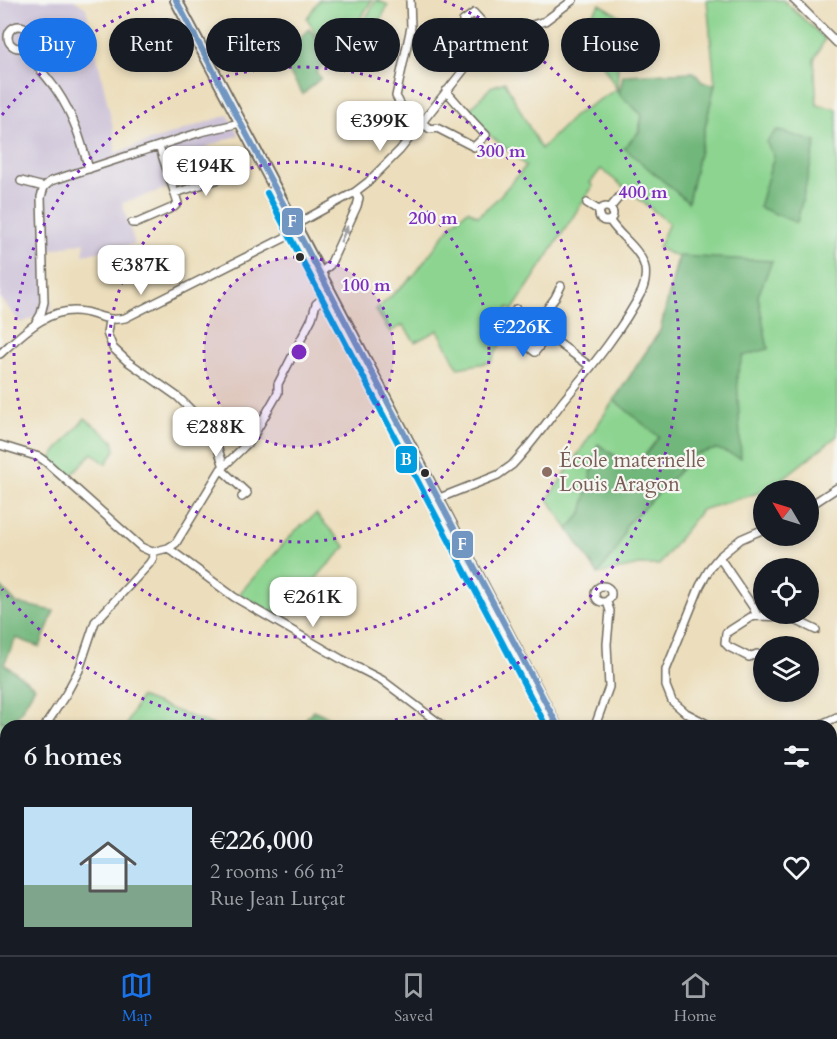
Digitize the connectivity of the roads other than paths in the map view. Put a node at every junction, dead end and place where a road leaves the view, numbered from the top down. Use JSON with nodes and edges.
{"nodes":[{"id":1,"x":176,"y":0,"type":"edge"},
{"id":2,"x":410,"y":0,"type":"edge"},
{"id":3,"x":573,"y":0,"type":"edge"},
{"id":4,"x":794,"y":0,"type":"edge"},
{"id":5,"x":561,"y":3,"type":"edge"},
{"id":6,"x":467,"y":18,"type":"edge"},
{"id":7,"x":479,"y":18,"type":"edge"},
{"id":8,"x":548,"y":18,"type":"edge"},
{"id":9,"x":837,"y":44,"type":"edge"},
{"id":10,"x":42,"y":72,"type":"edge"},
{"id":11,"x":462,"y":72,"type":"edge"},
{"id":12,"x":446,"y":92,"type":"junction"},
{"id":13,"x":240,"y":123,"type":"junction"},
{"id":14,"x":420,"y":124,"type":"junction"},
{"id":15,"x":159,"y":146,"type":"junction"},
{"id":16,"x":89,"y":169,"type":"junction"},
{"id":17,"x":229,"y":176,"type":"dead end"},
{"id":18,"x":21,"y":181,"type":"dead end"},
{"id":19,"x":44,"y":187,"type":"junction"},
{"id":20,"x":355,"y":192,"type":"junction"},
{"id":21,"x":175,"y":194,"type":"junction"},
{"id":22,"x":620,"y":196,"type":"dead end"},
{"id":23,"x":587,"y":203,"type":"dead end"},
{"id":24,"x":610,"y":208,"type":"junction"},
{"id":25,"x":600,"y":211,"type":"junction"},
{"id":26,"x":609,"y":221,"type":"junction"},
{"id":27,"x":132,"y":223,"type":"dead end"},
{"id":28,"x":296,"y":228,"type":"junction"},
{"id":29,"x":320,"y":273,"type":"junction"},
{"id":30,"x":561,"y":286,"type":"dead end"},
{"id":31,"x":330,"y":292,"type":"junction"},
{"id":32,"x":516,"y":309,"type":"dead end"},
{"id":33,"x":109,"y":320,"type":"junction"},
{"id":34,"x":35,"y":324,"type":"junction"},
{"id":35,"x":537,"y":327,"type":"junction"},
{"id":36,"x":548,"y":335,"type":"junction"},
{"id":37,"x":0,"y":354,"type":"edge"},
{"id":38,"x":591,"y":367,"type":"junction"},
{"id":39,"x":0,"y":445,"type":"edge"},
{"id":40,"x":223,"y":468,"type":"junction"},
{"id":41,"x":837,"y":488,"type":"edge"},
{"id":42,"x":242,"y":497,"type":"dead end"},
{"id":43,"x":437,"y":499,"type":"junction"},
{"id":44,"x":819,"y":500,"type":"edge"},
{"id":45,"x":753,"y":534,"type":"edge"},
{"id":46,"x":168,"y":548,"type":"junction"},
{"id":47,"x":152,"y":552,"type":"junction"},
{"id":48,"x":719,"y":557,"type":"junction"},
{"id":49,"x":607,"y":602,"type":"dead end"},
{"id":50,"x":753,"y":607,"type":"edge"},
{"id":51,"x":753,"y":617,"type":"edge"},
{"id":52,"x":805,"y":624,"type":"edge"},
{"id":53,"x":816,"y":630,"type":"dead end"},
{"id":54,"x":753,"y":656,"type":"edge"},
{"id":55,"x":49,"y":720,"type":"edge"},
{"id":56,"x":435,"y":720,"type":"edge"},
{"id":57,"x":553,"y":720,"type":"edge"},
{"id":58,"x":597,"y":720,"type":"edge"},
{"id":59,"x":701,"y":720,"type":"edge"}],
"edges":[{"from":1,"to":13,"type":"main road"},
{"from":2,"to":14,"type":"street"},
{"from":3,"to":5,"type":"street"},
{"from":4,"to":9,"type":"street"},
{"from":5,"to":8,"type":"street"},
{"from":6,"to":7,"type":"street"},
{"from":10,"to":16,"type":"street"},
{"from":11,"to":12,"type":"street"},
{"from":12,"to":14,"type":"street"},
{"from":12,"to":14,"type":"street"},
{"from":13,"to":15,"type":"street"},
{"from":13,"to":28,"type":"main road"},
{"from":14,"to":20,"type":"street"},
{"from":15,"to":16,"type":"street"},
{"from":15,"to":21,"type":"street"},
{"from":16,"to":19,"type":"street"},
{"from":17,"to":21,"type":"street"},
{"from":18,"to":19,"type":"street"},
{"from":19,"to":34,"type":"street"},
{"from":20,"to":28,"type":"street"},
{"from":29,"to":20,"type":"street","one_way":true},
{"from":21,"to":27,"type":"street"},
{"from":22,"to":24,"type":"street"},
{"from":23,"to":25,"type":"street"},
{"from":24,"to":25,"type":"street"},
{"from":24,"to":26,"type":"street"},
{"from":25,"to":26,"type":"street"},
{"from":26,"to":38,"type":"street"},
{"from":28,"to":29,"type":"main road"},
{"from":28,"to":33,"type":"street"},
{"from":29,"to":31,"type":"main road"},
{"from":30,"to":35,"type":"street"},
{"from":31,"to":40,"type":"street"},
{"from":31,"to":43,"type":"main road"},
{"from":32,"to":35,"type":"street"},
{"from":33,"to":34,"type":"street"},
{"from":33,"to":40,"type":"street"},
{"from":34,"to":37,"type":"street"},
{"from":35,"to":36,"type":"street"},
{"from":35,"to":36,"type":"street"},
{"from":36,"to":38,"type":"street"},
{"from":38,"to":43,"type":"street"},
{"from":39,"to":47,"type":"street"},
{"from":40,"to":42,"type":"street"},
{"from":40,"to":46,"type":"street"},
{"from":41,"to":44,"type":"street"},
{"from":43,"to":57,"type":"main road"},
{"from":45,"to":48,"type":"street"},
{"from":46,"to":47,"type":"street"},
{"from":46,"to":56,"type":"street"},
{"from":47,"to":55,"type":"street"},
{"from":48,"to":50,"type":"street"},
{"from":48,"to":59,"type":"street"},
{"from":49,"to":58,"type":"street"},
{"from":51,"to":54,"type":"street"},
{"from":52,"to":53,"type":"street"}]}
